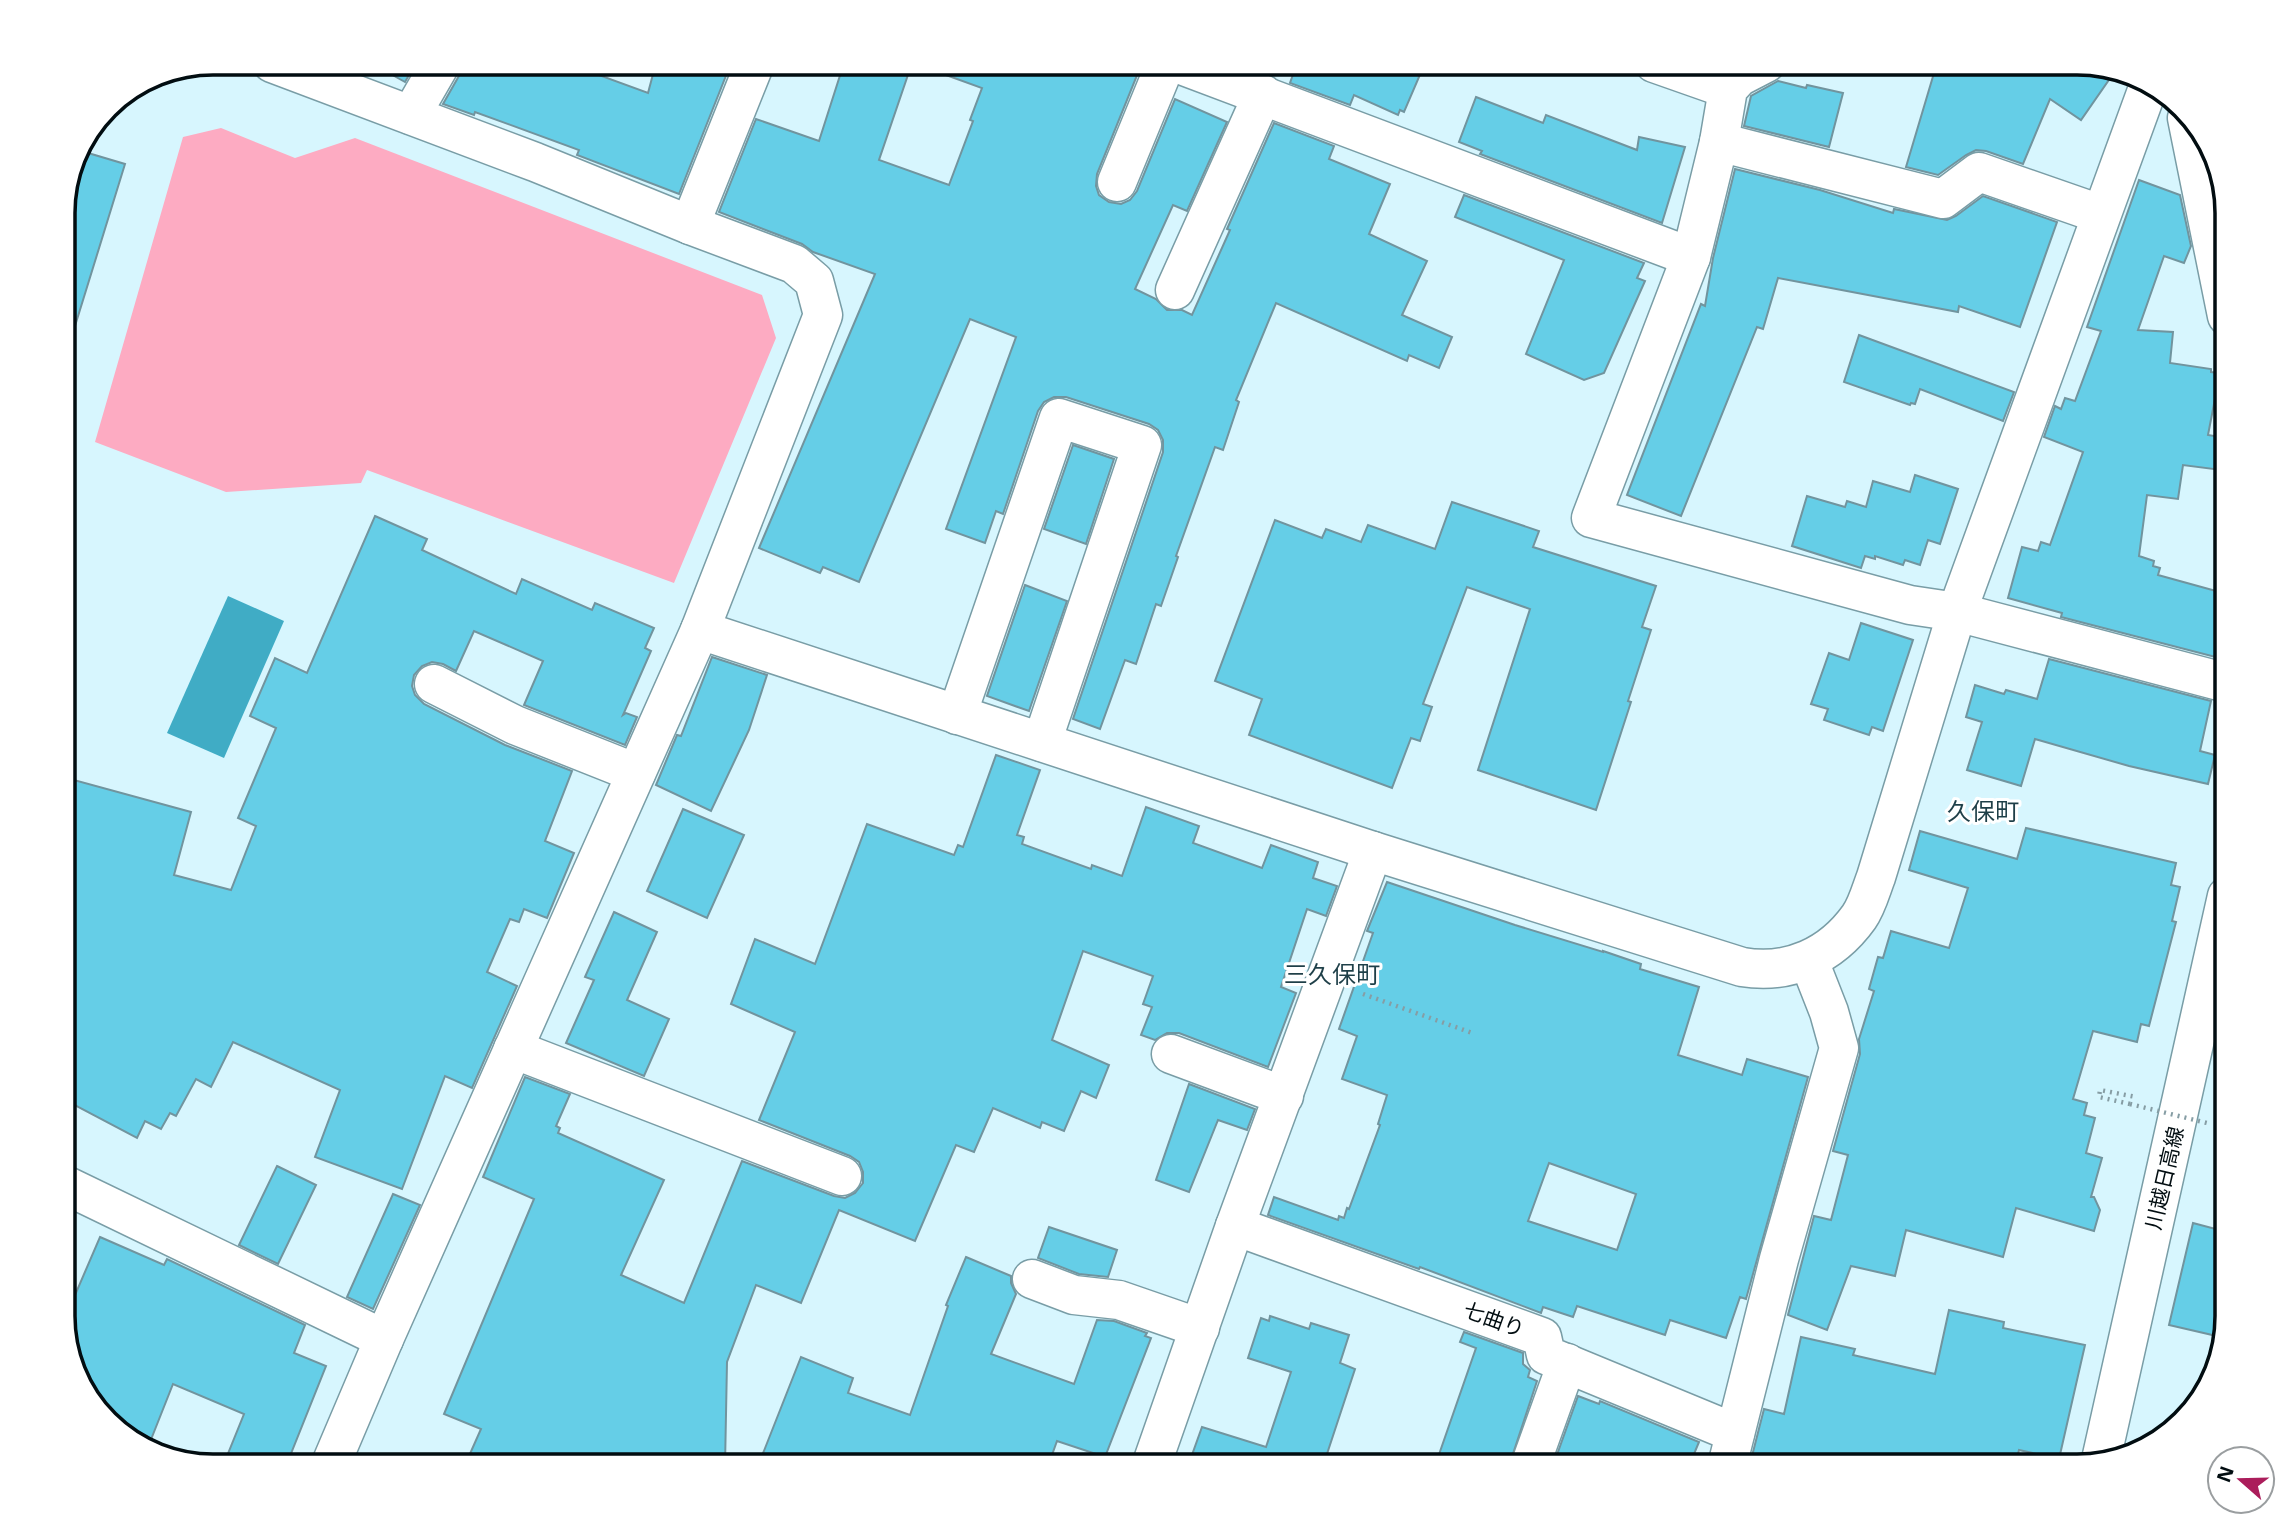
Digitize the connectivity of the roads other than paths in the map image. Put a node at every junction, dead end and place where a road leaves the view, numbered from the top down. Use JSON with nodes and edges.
{"nodes":[{"id":1,"x":1161,"y":75,"type":"edge"},
{"id":2,"x":1211,"y":75,"type":"edge"},
{"id":3,"x":1689,"y":75,"type":"edge"},
{"id":4,"x":1743,"y":75,"type":"edge"},
{"id":5,"x":307,"y":76,"type":"edge"},
{"id":6,"x":433,"y":76,"type":"edge"},
{"id":7,"x":750,"y":76,"type":"edge"},
{"id":8,"x":1728,"y":89,"type":"junction"},
{"id":9,"x":2145,"y":93,"type":"edge"},
{"id":10,"x":1263,"y":94,"type":"junction"},
{"id":11,"x":411,"y":115,"type":"junction"},
{"id":12,"x":2192,"y":137,"type":"edge"},
{"id":13,"x":1719,"y":142,"type":"junction"},
{"id":14,"x":1117,"y":182,"type":"dead end"},
{"id":15,"x":2100,"y":214,"type":"junction"},
{"id":16,"x":2215,"y":224,"type":"edge"},
{"id":17,"x":690,"y":225,"type":"junction"},
{"id":18,"x":1691,"y":257,"type":"junction"},
{"id":19,"x":1175,"y":290,"type":"dead end"},
{"id":20,"x":1957,"y":612,"type":"junction"},
{"id":21,"x":700,"y":630,"type":"junction"},
{"id":22,"x":2215,"y":680,"type":"edge"},
{"id":23,"x":434,"y":684,"type":"dead end"},
{"id":24,"x":957,"y":715,"type":"junction"},
{"id":25,"x":1042,"y":742,"type":"junction"},
{"id":26,"x":636,"y":773,"type":"junction"},
{"id":27,"x":1373,"y":851,"type":"junction"},
{"id":28,"x":2215,"y":950,"type":"edge"},
{"id":29,"x":1809,"y":961,"type":"junction"},
{"id":30,"x":513,"y":1049,"type":"junction"},
{"id":31,"x":1171,"y":1054,"type":"dead end"},
{"id":32,"x":1284,"y":1096,"type":"junction"},
{"id":33,"x":842,"y":1176,"type":"dead end"},
{"id":34,"x":76,"y":1190,"type":"edge"},
{"id":35,"x":1235,"y":1226,"type":"junction"},
{"id":36,"x":1031,"y":1279,"type":"dead end"},
{"id":37,"x":1200,"y":1328,"type":"junction"},
{"id":38,"x":384,"y":1339,"type":"junction"},
{"id":39,"x":1567,"y":1363,"type":"junction"},
{"id":40,"x":1731,"y":1450,"type":"edge"},
{"id":41,"x":2103,"y":1451,"type":"edge"},
{"id":42,"x":335,"y":1454,"type":"edge"},
{"id":43,"x":1155,"y":1454,"type":"edge"},
{"id":44,"x":1534,"y":1454,"type":"edge"}],
"edges":[{"from":1,"to":14,"type":"street"},
{"from":2,"to":10,"type":"street"},
{"from":3,"to":8,"type":"street"},
{"from":4,"to":8,"type":"street"},
{"from":5,"to":11,"type":"street"},
{"from":6,"to":11,"type":"street"},
{"from":7,"to":17,"type":"street"},
{"from":8,"to":13,"type":"street"},
{"from":9,"to":15,"type":"street"},
{"from":10,"to":18,"type":"street"},
{"from":10,"to":19,"type":"street"},
{"from":11,"to":17,"type":"street"},
{"from":12,"to":16,"type":"street"},
{"from":13,"to":15,"type":"street"},
{"from":13,"to":18,"type":"street"},
{"from":15,"to":20,"type":"street"},
{"from":17,"to":21,"type":"street"},
{"from":18,"to":20,"type":"street"},
{"from":20,"to":22,"type":"street"},
{"from":20,"to":29,"type":"street"},
{"from":21,"to":24,"type":"street"},
{"from":21,"to":26,"type":"street"},
{"from":23,"to":26,"type":"street"},
{"from":24,"to":25,"type":"street"},
{"from":24,"to":25,"type":"street"},
{"from":25,"to":27,"type":"street"},
{"from":26,"to":30,"type":"street"},
{"from":27,"to":29,"type":"street"},
{"from":27,"to":32,"type":"street"},
{"from":28,"to":41,"type":"street","name":"川越日高線"},
{"from":29,"to":40,"type":"street","name":"七曲り"},
{"from":30,"to":33,"type":"street"},
{"from":30,"to":38,"type":"street"},
{"from":31,"to":32,"type":"street"},
{"from":32,"to":35,"type":"street"},
{"from":34,"to":38,"type":"street"},
{"from":35,"to":37,"type":"street"},
{"from":35,"to":39,"type":"street","name":"七曲り"},
{"from":36,"to":37,"type":"street"},
{"from":37,"to":43,"type":"street"},
{"from":38,"to":42,"type":"street"},
{"from":39,"to":40,"type":"street","name":"七曲り"},
{"from":39,"to":44,"type":"street"}]}
